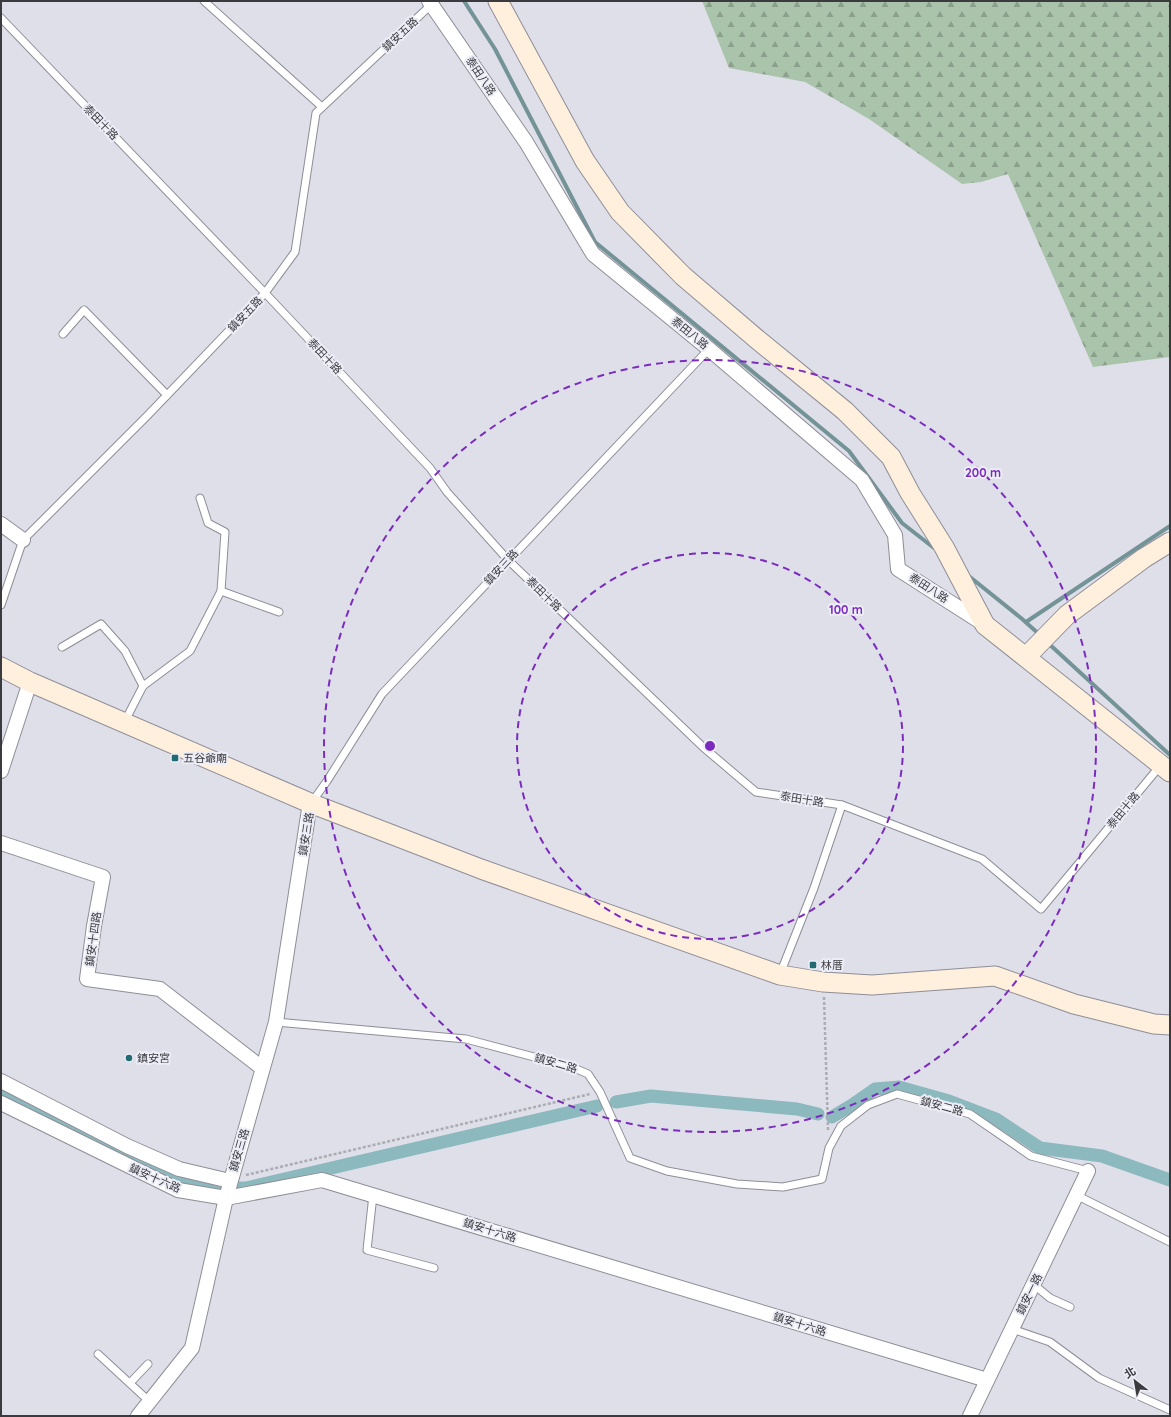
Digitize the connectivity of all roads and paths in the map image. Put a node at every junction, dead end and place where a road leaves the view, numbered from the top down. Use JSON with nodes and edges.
{"nodes":[{"id":1,"x":204,"y":1,"type":"edge"},
{"id":2,"x":498,"y":1,"type":"edge"},
{"id":3,"x":432,"y":2,"type":"edge"},
{"id":4,"x":1,"y":18,"type":"edge"},
{"id":5,"x":322,"y":107,"type":"junction"},
{"id":6,"x":265,"y":293,"type":"junction"},
{"id":7,"x":64,"y":334,"type":"dead end"},
{"id":8,"x":709,"y":349,"type":"junction"},
{"id":9,"x":167,"y":395,"type":"junction"},
{"id":10,"x":200,"y":498,"type":"dead end"},
{"id":11,"x":1,"y":524,"type":"edge"},
{"id":12,"x":23,"y":540,"type":"junction"},
{"id":13,"x":1170,"y":542,"type":"edge"},
{"id":14,"x":508,"y":560,"type":"junction"},
{"id":15,"x":221,"y":591,"type":"junction"},
{"id":16,"x":1,"y":605,"type":"edge"},
{"id":17,"x":279,"y":612,"type":"dead end"},
{"id":18,"x":985,"y":624,"type":"junction"},
{"id":19,"x":62,"y":647,"type":"dead end"},
{"id":20,"x":1026,"y":657,"type":"junction"},
{"id":21,"x":1,"y":667,"type":"edge"},
{"id":22,"x":30,"y":682,"type":"junction"},
{"id":23,"x":143,"y":686,"type":"junction"},
{"id":24,"x":124,"y":723,"type":"junction"},
{"id":25,"x":1166,"y":768,"type":"edge"},
{"id":26,"x":1,"y":771,"type":"edge"},
{"id":27,"x":310,"y":803,"type":"junction"},
{"id":28,"x":842,"y":805,"type":"junction"},
{"id":29,"x":1,"y":843,"type":"edge"},
{"id":30,"x":780,"y":975,"type":"junction"},
{"id":31,"x":823,"y":982,"type":"junction"},
{"id":32,"x":276,"y":1022,"type":"junction"},
{"id":33,"x":1170,"y":1025,"type":"edge"},
{"id":34,"x":262,"y":1068,"type":"junction"},
{"id":35,"x":1,"y":1081,"type":"edge"},
{"id":36,"x":600,"y":1092,"type":"junction"},
{"id":37,"x":1,"y":1103,"type":"edge"},
{"id":38,"x":828,"y":1148,"type":"junction"},
{"id":39,"x":1088,"y":1171,"type":"joint"},
{"id":40,"x":230,"y":1181,"type":"junction"},
{"id":41,"x":373,"y":1195,"type":"junction"},
{"id":42,"x":1076,"y":1195,"type":"junction"},
{"id":43,"x":226,"y":1198,"type":"junction"},
{"id":44,"x":1170,"y":1242,"type":"edge"},
{"id":45,"x":434,"y":1268,"type":"dead end"},
{"id":46,"x":1033,"y":1284,"type":"junction"},
{"id":47,"x":1070,"y":1307,"type":"dead end"},
{"id":48,"x":1012,"y":1329,"type":"junction"},
{"id":49,"x":98,"y":1354,"type":"dead end"},
{"id":50,"x":148,"y":1364,"type":"dead end"},
{"id":51,"x":987,"y":1380,"type":"junction"},
{"id":52,"x":130,"y":1383,"type":"junction"},
{"id":53,"x":150,"y":1402,"type":"junction"},
{"id":54,"x":1170,"y":1410,"type":"edge"},
{"id":55,"x":138,"y":1416,"type":"edge"},
{"id":56,"x":970,"y":1416,"type":"edge"}],
"edges":[{"from":1,"to":5,"type":"lane"},
{"from":2,"to":18,"type":"street"},
{"from":3,"to":5,"type":"lane","name":"鎮安五路"},
{"from":3,"to":8,"type":"street","name":"泰田八路"},
{"from":4,"to":6,"type":"lane","name":"泰田十路"},
{"from":5,"to":6,"type":"lane","name":"鎮安五路"},
{"from":6,"to":9,"type":"lane","name":"鎮安五路"},
{"from":6,"to":14,"type":"lane","name":"泰田十路"},
{"from":7,"to":9,"type":"lane"},
{"from":8,"to":14,"type":"lane","name":"鎮安三路"},
{"from":8,"to":18,"type":"street","name":"泰田八路"},
{"from":9,"to":12,"type":"lane","name":"鎮安五路"},
{"from":10,"to":15,"type":"lane"},
{"from":11,"to":12,"type":"street"},
{"from":12,"to":16,"type":"lane","name":"鎮安五路"},
{"from":13,"to":20,"type":"street"},
{"from":14,"to":27,"type":"lane","name":"鎮安三路"},
{"from":14,"to":28,"type":"lane","name":"泰田十路"},
{"from":15,"to":17,"type":"lane"},
{"from":15,"to":23,"type":"lane"},
{"from":18,"to":20,"type":"street"},
{"from":19,"to":23,"type":"lane"},
{"from":20,"to":25,"type":"street"},
{"from":21,"to":22,"type":"street"},
{"from":22,"to":24,"type":"street"},
{"from":22,"to":26,"type":"street"},
{"from":23,"to":24,"type":"lane"},
{"from":24,"to":27,"type":"street"},
{"from":25,"to":28,"type":"lane","name":"泰田十路"},
{"from":27,"to":30,"type":"street"},
{"from":27,"to":32,"type":"street","name":"鎮安三路"},
{"from":28,"to":30,"type":"lane"},
{"from":29,"to":34,"type":"street","name":"鎮安十四路"},
{"from":30,"to":31,"type":"street"},
{"from":31,"to":33,"type":"street"},
{"from":31,"to":38,"type":"path"},
{"from":32,"to":34,"type":"street","name":"鎮安三路"},
{"from":32,"to":36,"type":"lane","name":"鎮安二路"},
{"from":34,"to":40,"type":"street","name":"鎮安三路"},
{"from":35,"to":40,"type":"street"},
{"from":36,"to":38,"type":"lane","name":"鎮安二路"},
{"from":36,"to":40,"type":"path"},
{"from":37,"to":43,"type":"street","name":"鎮安十六路"},
{"from":38,"to":39,"type":"lane","name":"鎮安二路"},
{"from":39,"to":42,"type":"street","name":"鎮安一路"},
{"from":40,"to":43,"type":"street","name":"鎮安三路"},
{"from":41,"to":43,"type":"street","name":"鎮安十六路"},
{"from":41,"to":45,"type":"lane"},
{"from":41,"to":51,"type":"street","name":"鎮安十六路"},
{"from":42,"to":44,"type":"lane"},
{"from":42,"to":46,"type":"street","name":"鎮安一路"},
{"from":43,"to":53,"type":"street","name":"鎮安三路"},
{"from":46,"to":47,"type":"lane"},
{"from":46,"to":48,"type":"street","name":"鎮安一路"},
{"from":48,"to":51,"type":"street","name":"鎮安一路"},
{"from":48,"to":54,"type":"lane"},
{"from":49,"to":52,"type":"lane"},
{"from":50,"to":52,"type":"lane"},
{"from":51,"to":56,"type":"street","name":"鎮安一路"},
{"from":52,"to":53,"type":"lane"},
{"from":53,"to":55,"type":"street","name":"鎮安三路"}]}
